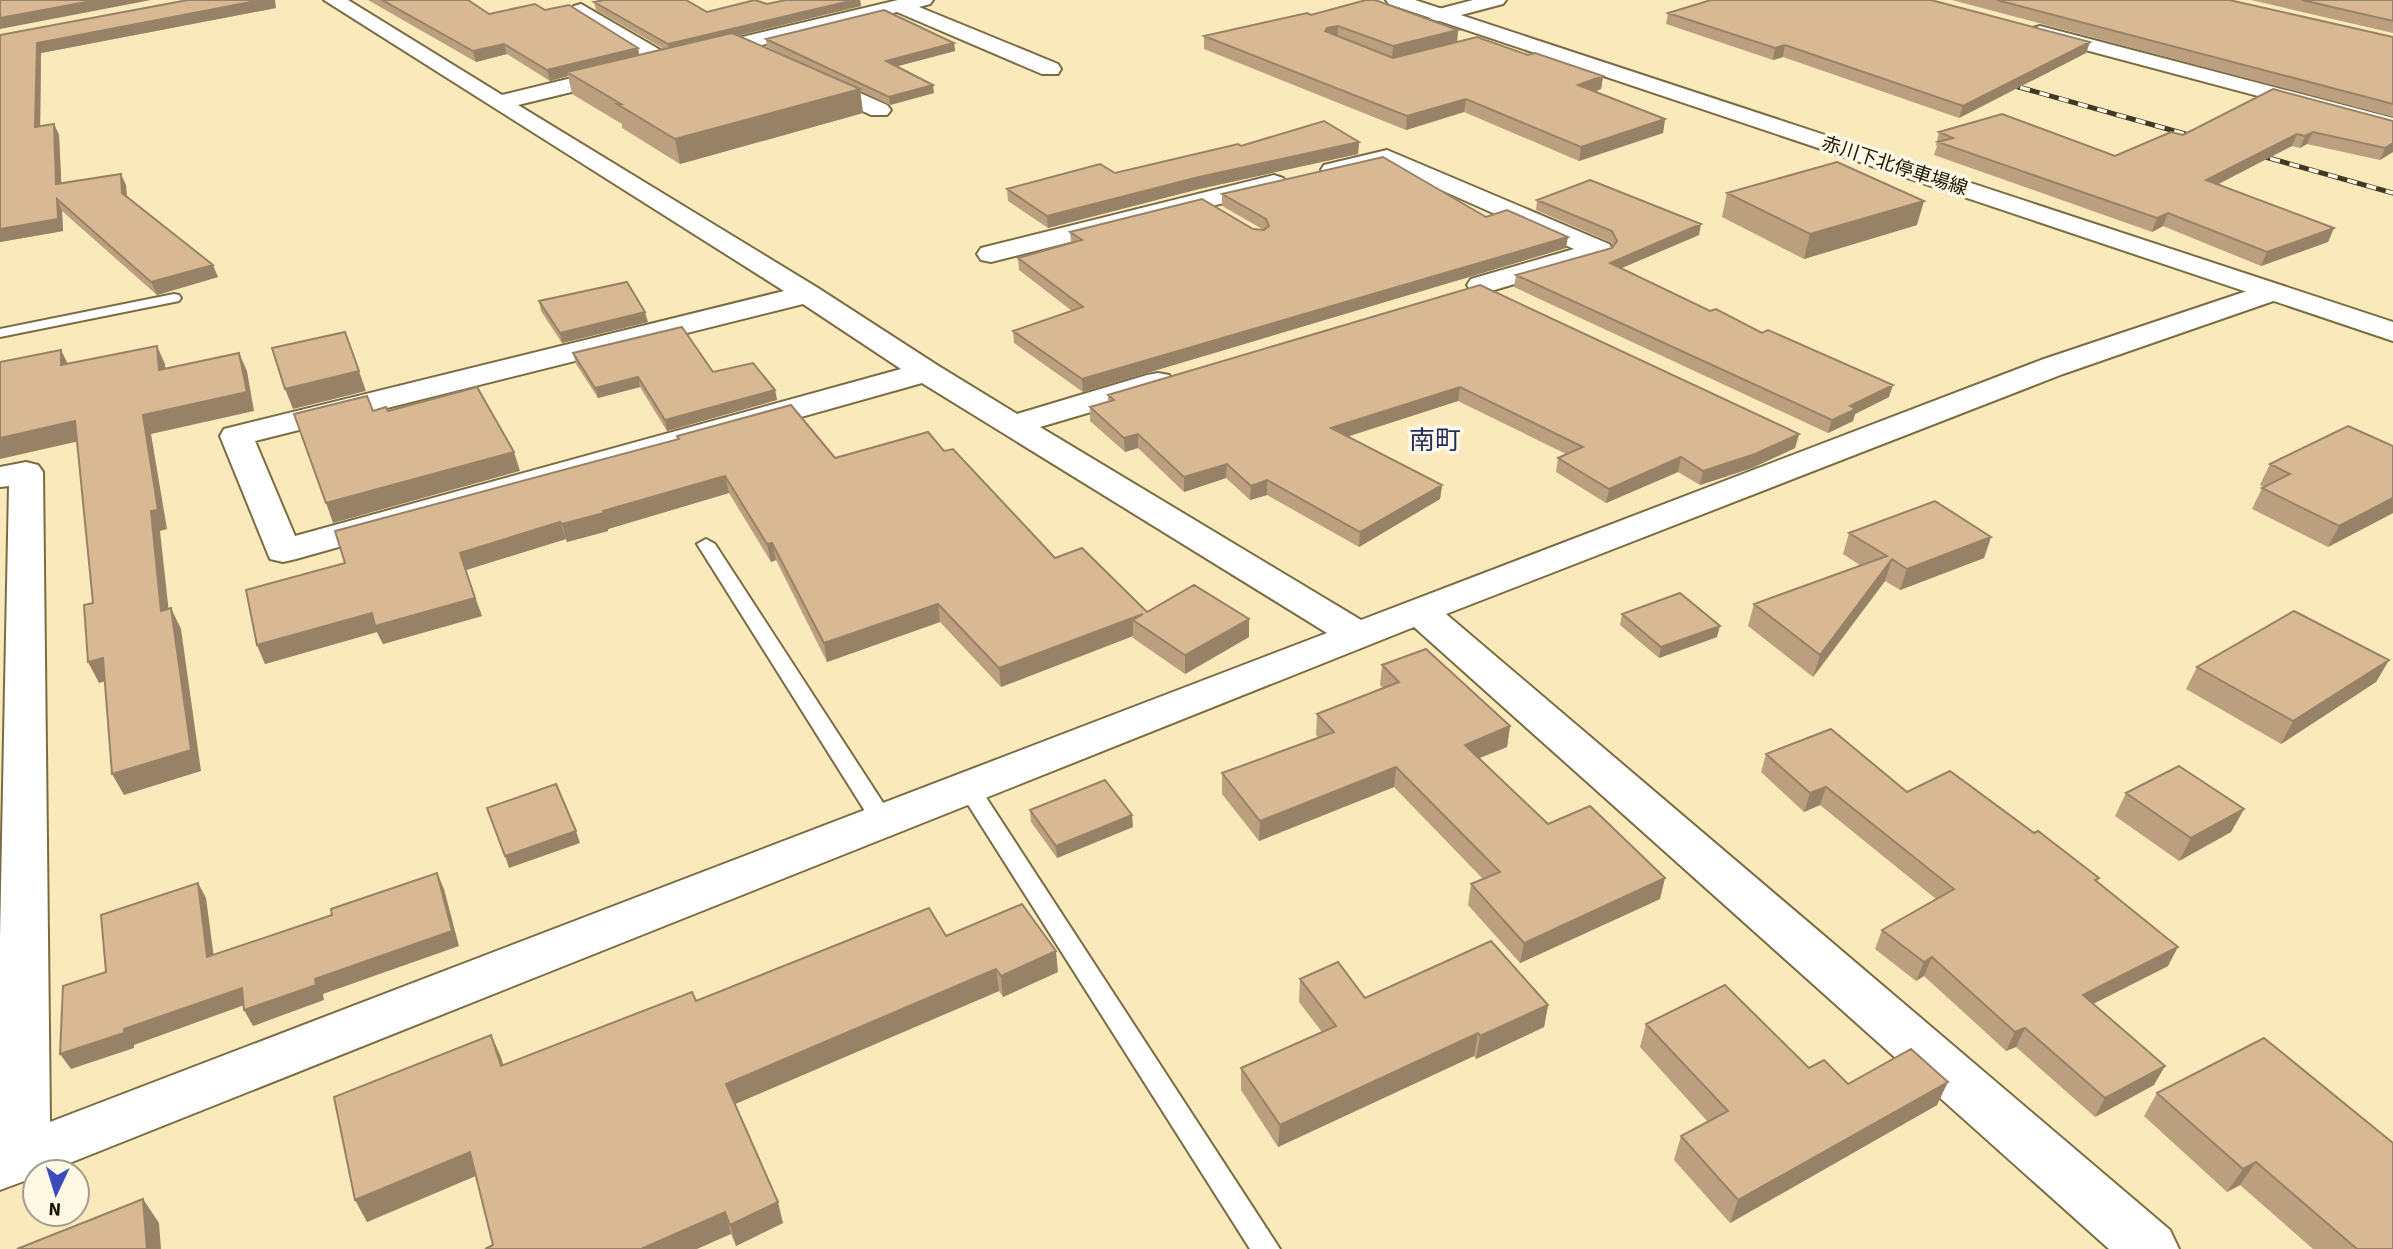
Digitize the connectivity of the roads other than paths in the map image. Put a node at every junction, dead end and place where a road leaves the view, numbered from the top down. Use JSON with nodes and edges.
{"nodes":[{"id":1,"x":334,"y":0,"type":"edge"},
{"id":2,"x":923,"y":0,"type":"edge"},
{"id":3,"x":1396,"y":0,"type":"edge"},
{"id":4,"x":1496,"y":0,"type":"edge"},
{"id":5,"x":900,"y":6,"type":"junction"},
{"id":6,"x":581,"y":10,"type":"edge"},
{"id":7,"x":1438,"y":15,"type":"junction"},
{"id":8,"x":2014,"y":25,"type":"edge"},
{"id":9,"x":1501,"y":37,"type":"junction"},
{"id":10,"x":737,"y":44,"type":"junction"},
{"id":11,"x":1476,"y":44,"type":"edge"},
{"id":12,"x":773,"y":61,"type":"edge"},
{"id":13,"x":666,"y":62,"type":"junction"},
{"id":14,"x":1050,"y":69,"type":"dead end"},
{"id":15,"x":797,"y":71,"type":"edge"},
{"id":16,"x":499,"y":103,"type":"junction"},
{"id":17,"x":879,"y":110,"type":"dead end"},
{"id":18,"x":2393,"y":125,"type":"edge"},
{"id":19,"x":1200,"y":200,"type":"junction"},
{"id":20,"x":1223,"y":214,"type":"edge"},
{"id":21,"x":991,"y":254,"type":"dead end"},
{"id":22,"x":2272,"y":292,"type":"junction"},
{"id":23,"x":808,"y":294,"type":"junction"},
{"id":24,"x":174,"y":298,"type":"dead end"},
{"id":25,"x":1517,"y":302,"type":"edge"},
{"id":26,"x":2393,"y":332,"type":"edge"},
{"id":27,"x":0,"y":333,"type":"edge"},
{"id":28,"x":926,"y":372,"type":"junction"},
{"id":29,"x":1188,"y":373,"type":"edge"},
{"id":30,"x":1014,"y":425,"type":"junction"},
{"id":31,"x":1800,"y":435,"type":"edge"},
{"id":32,"x":1836,"y":452,"type":"junction"},
{"id":33,"x":0,"y":477,"type":"edge"},
{"id":34,"x":706,"y":544,"type":"dead end"},
{"id":35,"x":1419,"y":611,"type":"junction"},
{"id":36,"x":1358,"y":635,"type":"junction"},
{"id":37,"x":968,"y":787,"type":"junction"},
{"id":38,"x":883,"y":821,"type":"junction"},
{"id":39,"x":11,"y":1162,"type":"edge"},
{"id":40,"x":1266,"y":1249,"type":"edge"},
{"id":41,"x":2150,"y":1249,"type":"edge"}],
"edges":[{"from":1,"to":16,"type":"street"},
{"from":2,"to":5,"type":"street"},
{"from":3,"to":7,"type":"street","name":"赤川下北停車場線"},
{"from":4,"to":7,"type":"street"},
{"from":5,"to":10,"type":"street"},
{"from":5,"to":14,"type":"street"},
{"from":6,"to":13,"type":"street"},
{"from":7,"to":9,"type":"street","name":"赤川下北停車場線"},
{"from":8,"to":18,"type":"street"},
{"from":9,"to":11,"type":"lane"},
{"from":9,"to":22,"type":"street","name":"赤川下北停車場線"},
{"from":10,"to":12,"type":"street"},
{"from":10,"to":13,"type":"street"},
{"from":13,"to":16,"type":"street"},
{"from":15,"to":17,"type":"street"},
{"from":16,"to":23,"type":"street"},
{"from":19,"to":20,"type":"lane"},
{"from":19,"to":21,"type":"street"},
{"from":19,"to":25,"type":"street"},
{"from":22,"to":26,"type":"street","name":"赤川下北停車場線"},
{"from":22,"to":32,"type":"street"},
{"from":23,"to":28,"type":"street"},
{"from":23,"to":28,"type":"street"},
{"from":24,"to":27,"type":"lane"},
{"from":28,"to":30,"type":"street"},
{"from":29,"to":30,"type":"street"},
{"from":30,"to":36,"type":"street"},
{"from":31,"to":32,"type":"street"},
{"from":32,"to":35,"type":"street"},
{"from":33,"to":39,"type":"street"},
{"from":34,"to":38,"type":"lane"},
{"from":35,"to":36,"type":"street"},
{"from":35,"to":41,"type":"street"},
{"from":36,"to":37,"type":"street"},
{"from":37,"to":38,"type":"street"},
{"from":37,"to":40,"type":"lane"},
{"from":38,"to":39,"type":"street"}]}
